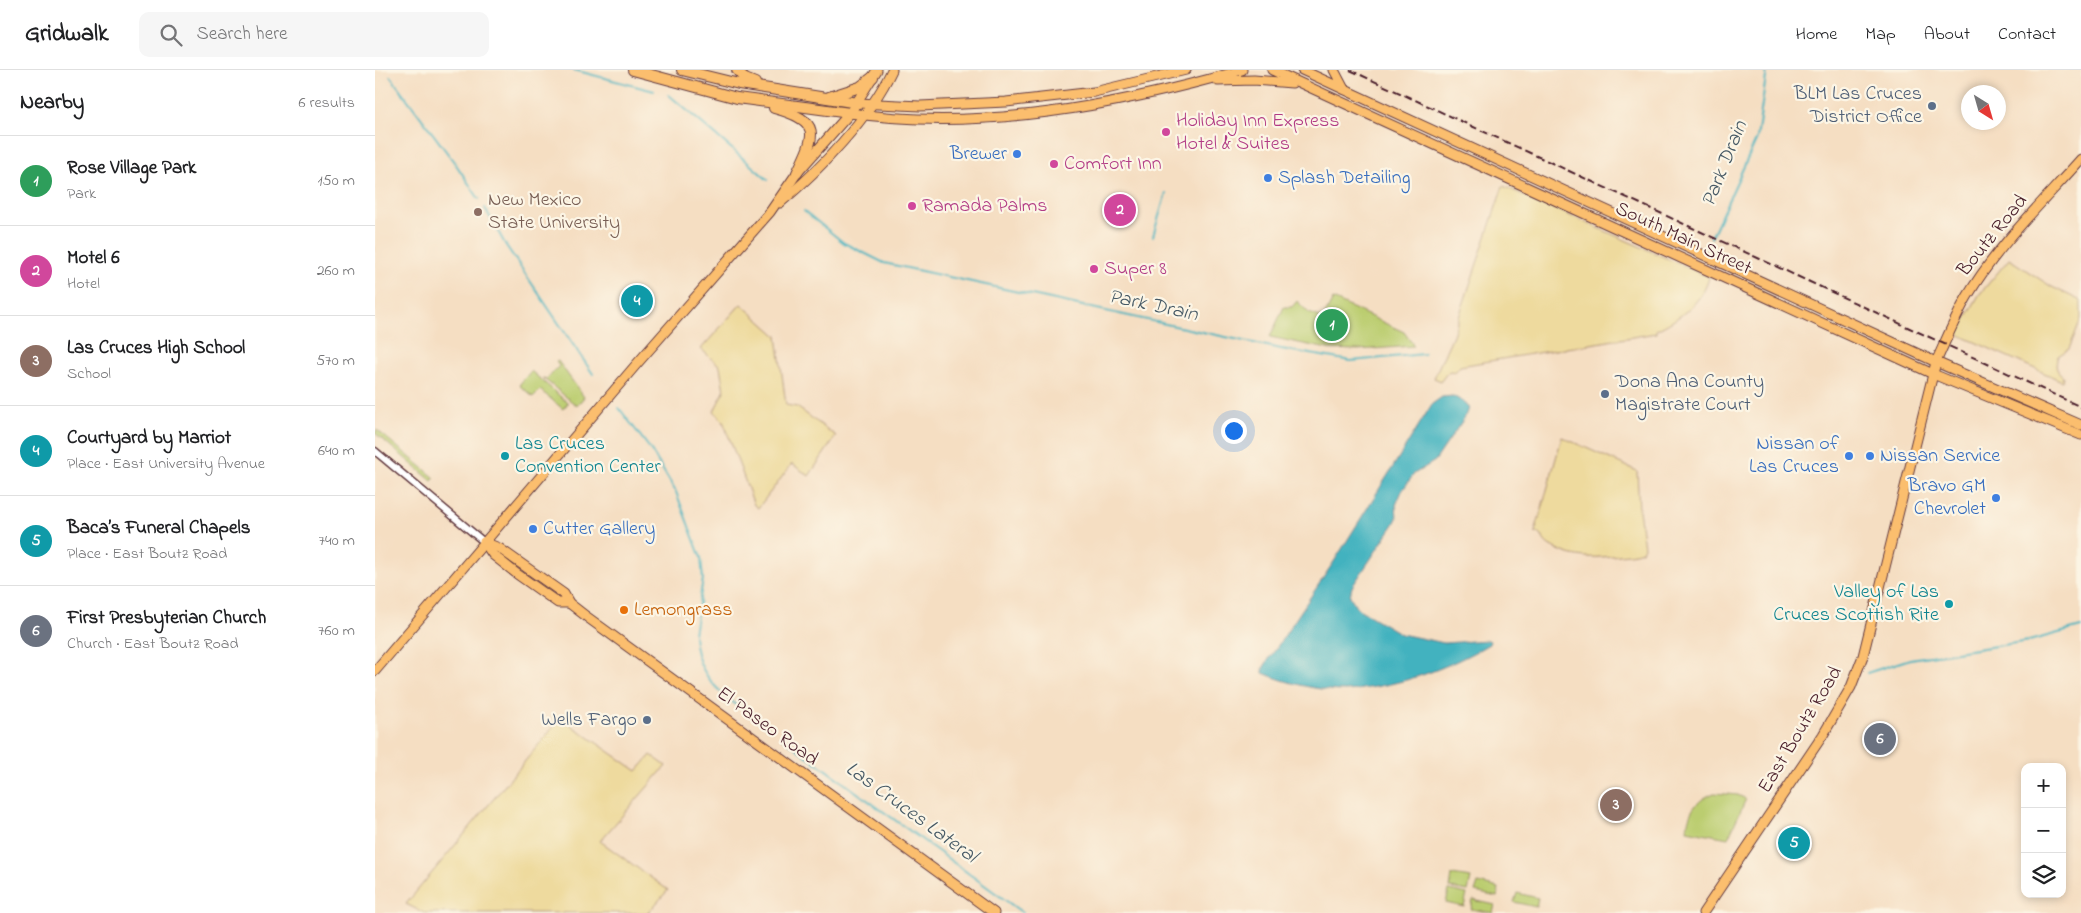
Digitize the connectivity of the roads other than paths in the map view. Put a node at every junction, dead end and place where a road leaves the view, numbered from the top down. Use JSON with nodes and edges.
{"nodes":[{"id":1,"x":633,"y":70,"type":"edge"},
{"id":2,"x":682,"y":70,"type":"edge"},
{"id":3,"x":737,"y":70,"type":"edge"},
{"id":4,"x":891,"y":70,"type":"edge"},
{"id":5,"x":1167,"y":70,"type":"edge"},
{"id":6,"x":1186,"y":70,"type":"edge"},
{"id":7,"x":1242,"y":70,"type":"edge"},
{"id":8,"x":1272,"y":70,"type":"edge"},
{"id":9,"x":1303,"y":70,"type":"edge"},
{"id":10,"x":1334,"y":70,"type":"edge"},
{"id":11,"x":875,"y":74,"type":"edge"},
{"id":12,"x":1149,"y":79,"type":"junction"},
{"id":13,"x":1195,"y":82,"type":"junction"},
{"id":14,"x":1303,"y":84,"type":"junction"},
{"id":15,"x":1344,"y":89,"type":"junction"},
{"id":16,"x":780,"y":90,"type":"junction"},
{"id":17,"x":737,"y":98,"type":"junction"},
{"id":18,"x":824,"y":98,"type":"junction"},
{"id":19,"x":858,"y":103,"type":"junction"},
{"id":20,"x":873,"y":103,"type":"junction"},
{"id":21,"x":850,"y":113,"type":"junction"},
{"id":22,"x":864,"y":115,"type":"junction"},
{"id":23,"x":2081,"y":159,"type":"edge"},
{"id":24,"x":797,"y":173,"type":"junction"},
{"id":25,"x":770,"y":212,"type":"junction"},
{"id":26,"x":1944,"y":343,"type":"joint"},
{"id":27,"x":1936,"y":362,"type":"junction"},
{"id":28,"x":1933,"y":374,"type":"junction"},
{"id":29,"x":2081,"y":425,"type":"edge"},
{"id":30,"x":2081,"y":435,"type":"edge"},
{"id":31,"x":375,"y":452,"type":"edge"},
{"id":32,"x":484,"y":542,"type":"junction"},
{"id":33,"x":375,"y":671,"type":"edge"},
{"id":34,"x":994,"y":913,"type":"edge"},
{"id":35,"x":1703,"y":913,"type":"edge"}],
"edges":[{"from":1,"to":17,"type":"highway"},
{"from":2,"to":16,"type":"highway"},
{"from":3,"to":16,"type":"highway"},
{"from":4,"to":20,"type":"main road"},
{"from":5,"to":12,"type":"main road"},
{"from":6,"to":12,"type":"main road"},
{"from":7,"to":13,"type":"main road"},
{"from":8,"to":14,"type":"main road","name":"South Main Street"},
{"from":9,"to":15,"type":"main road","name":"South Main Street"},
{"from":10,"to":15,"type":"main road"},
{"from":11,"to":18,"type":"highway"},
{"from":11,"to":19,"type":"main road"},
{"from":12,"to":20,"type":"main road"},
{"from":13,"to":14,"type":"main road"},
{"from":13,"to":22,"type":"main road"},
{"from":14,"to":28,"type":"main road","name":"South Main Street"},
{"from":15,"to":27,"type":"main road","name":"South Main Street"},
{"from":16,"to":18,"type":"highway"},
{"from":17,"to":21,"type":"highway"},
{"from":17,"to":24,"type":"highway"},
{"from":18,"to":19,"type":"highway"},
{"from":19,"to":20,"type":"main road"},
{"from":19,"to":21,"type":"main road"},
{"from":20,"to":22,"type":"main road"},
{"from":21,"to":22,"type":"main road"},
{"from":21,"to":24,"type":"main road"},
{"from":22,"to":25,"type":"main road"},
{"from":23,"to":26,"type":"main road","name":"Boutz Road"},
{"from":24,"to":25,"type":"main road"},
{"from":25,"to":32,"type":"main road"},
{"from":26,"to":27,"type":"main road","name":"East Boutz Road"},
{"from":27,"to":28,"type":"main road","name":"East Boutz Road"},
{"from":27,"to":29,"type":"main road","name":"South Main Street"},
{"from":28,"to":30,"type":"main road","name":"South Main Street"},
{"from":28,"to":35,"type":"main road","name":"East Boutz Road"},
{"from":31,"to":32,"type":"street"},
{"from":32,"to":33,"type":"main road"},
{"from":32,"to":34,"type":"main road","name":"El Paseo Road"}]}
